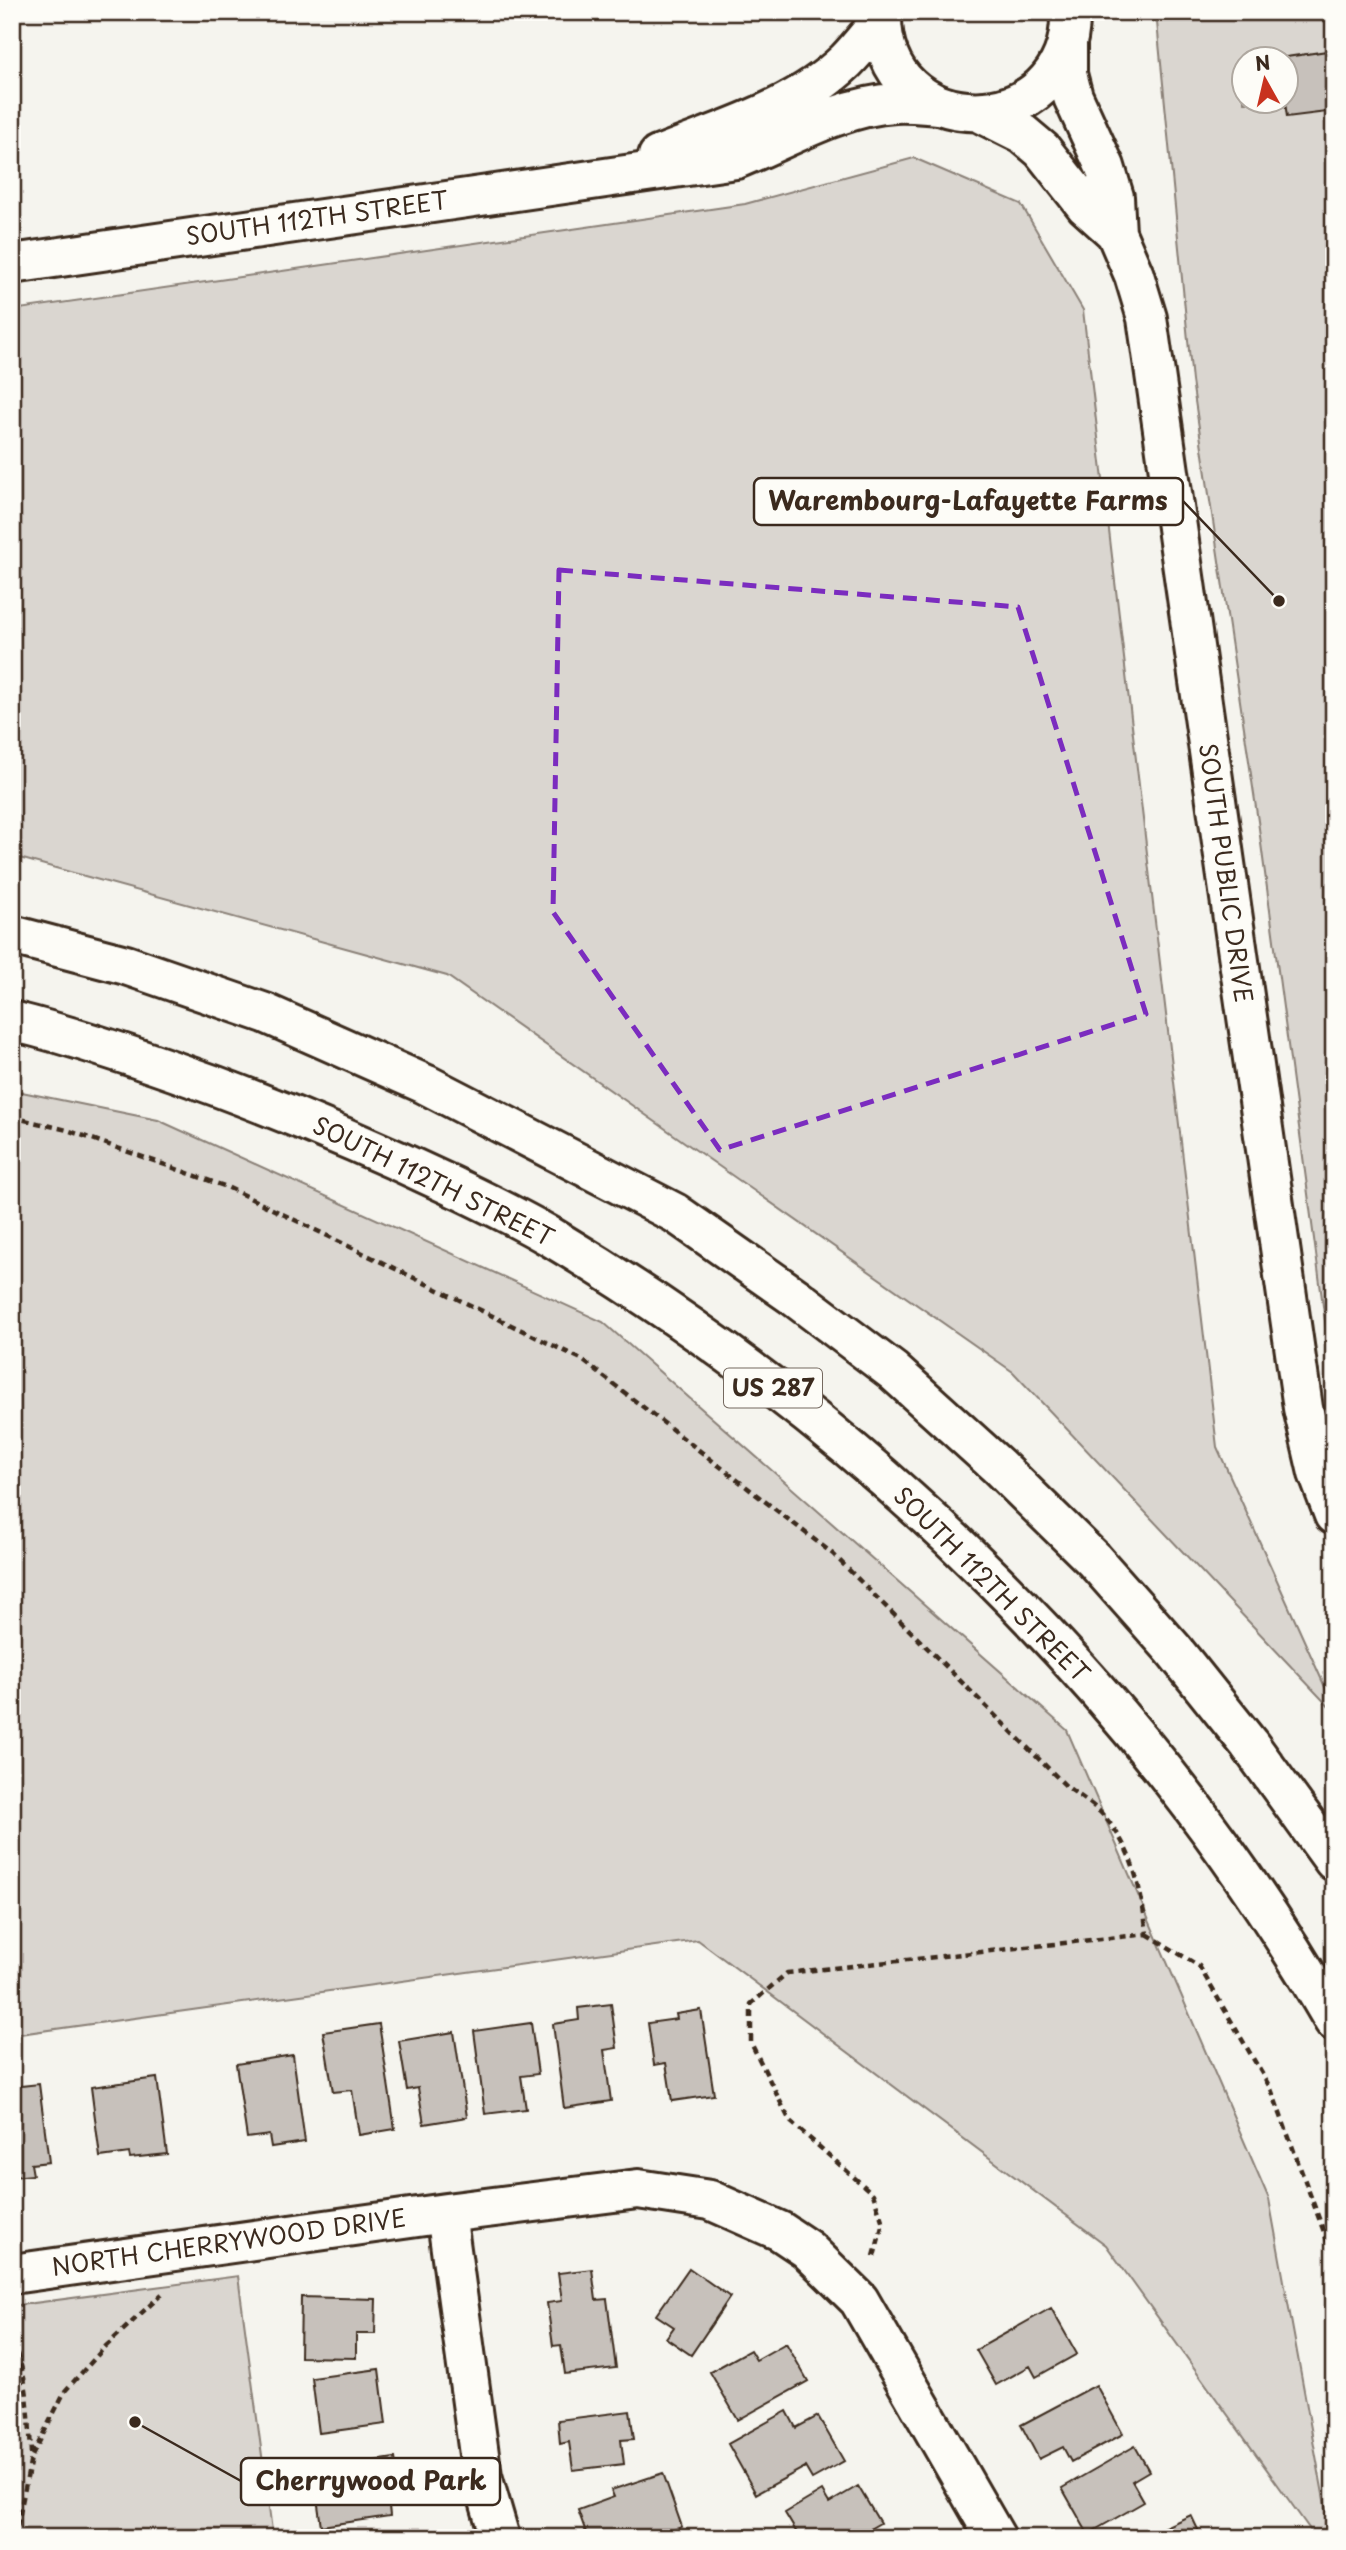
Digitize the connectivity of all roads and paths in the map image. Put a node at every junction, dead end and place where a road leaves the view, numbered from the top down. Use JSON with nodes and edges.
{"nodes":[{"id":1,"x":882,"y":16,"type":"edge"},
{"id":2,"x":1068,"y":27,"type":"edge"},
{"id":3,"x":938,"y":105,"type":"junction"},
{"id":4,"x":979,"y":112,"type":"junction"},
{"id":5,"x":621,"y":174,"type":"junction"},
{"id":6,"x":1116,"y":233,"type":"junction"},
{"id":7,"x":12,"y":264,"type":"edge"},
{"id":8,"x":12,"y":935,"type":"edge"},
{"id":9,"x":12,"y":1021,"type":"edge"},
{"id":10,"x":12,"y":1116,"type":"edge"},
{"id":11,"x":1334,"y":1515,"type":"edge"},
{"id":12,"x":1334,"y":1861,"type":"edge"},
{"id":13,"x":1147,"y":1934,"type":"junction"},
{"id":14,"x":1334,"y":2021,"type":"edge"},
{"id":15,"x":446,"y":2213,"type":"junction"},
{"id":16,"x":1334,"y":2259,"type":"edge"},
{"id":17,"x":12,"y":2274,"type":"edge"},
{"id":18,"x":847,"y":2288,"type":"junction"},
{"id":19,"x":164,"y":2292,"type":"dead end"},
{"id":20,"x":12,"y":2342,"type":"edge"},
{"id":21,"x":32,"y":2458,"type":"junction"},
{"id":22,"x":15,"y":2538,"type":"edge"},
{"id":23,"x":500,"y":2538,"type":"edge"},
{"id":24,"x":996,"y":2538,"type":"edge"}],
"edges":[{"from":1,"to":3,"type":"street"},
{"from":1,"to":5,"type":"street","name":"SOUTH 112TH STREET"},
{"from":2,"to":4,"type":"street"},
{"from":2,"to":6,"type":"street"},
{"from":3,"to":4,"type":"street","name":"SOUTH 112TH STREET"},
{"from":3,"to":5,"type":"street","name":"SOUTH 112TH STREET"},
{"from":4,"to":6,"type":"street"},
{"from":5,"to":7,"type":"street","name":"SOUTH 112TH STREET"},
{"from":6,"to":11,"type":"street","name":"SOUTH PUBLIC DRIVE"},
{"from":8,"to":12,"type":"street"},
{"from":9,"to":14,"type":"street","name":"SOUTH 112TH STREET","number":"US 287"},
{"from":10,"to":13,"type":"path"},
{"from":13,"to":16,"type":"path"},
{"from":13,"to":18,"type":"path"},
{"from":15,"to":17,"type":"street","name":"NORTH CHERRYWOOD DRIVE"},
{"from":15,"to":18,"type":"street","name":"NORTH CHERRYWOOD DRIVE"},
{"from":15,"to":23,"type":"street"},
{"from":18,"to":24,"type":"street","name":"NORTH CHERRYWOOD DRIVE"},
{"from":19,"to":21,"type":"path"},
{"from":20,"to":21,"type":"path"},
{"from":21,"to":22,"type":"path"}]}
